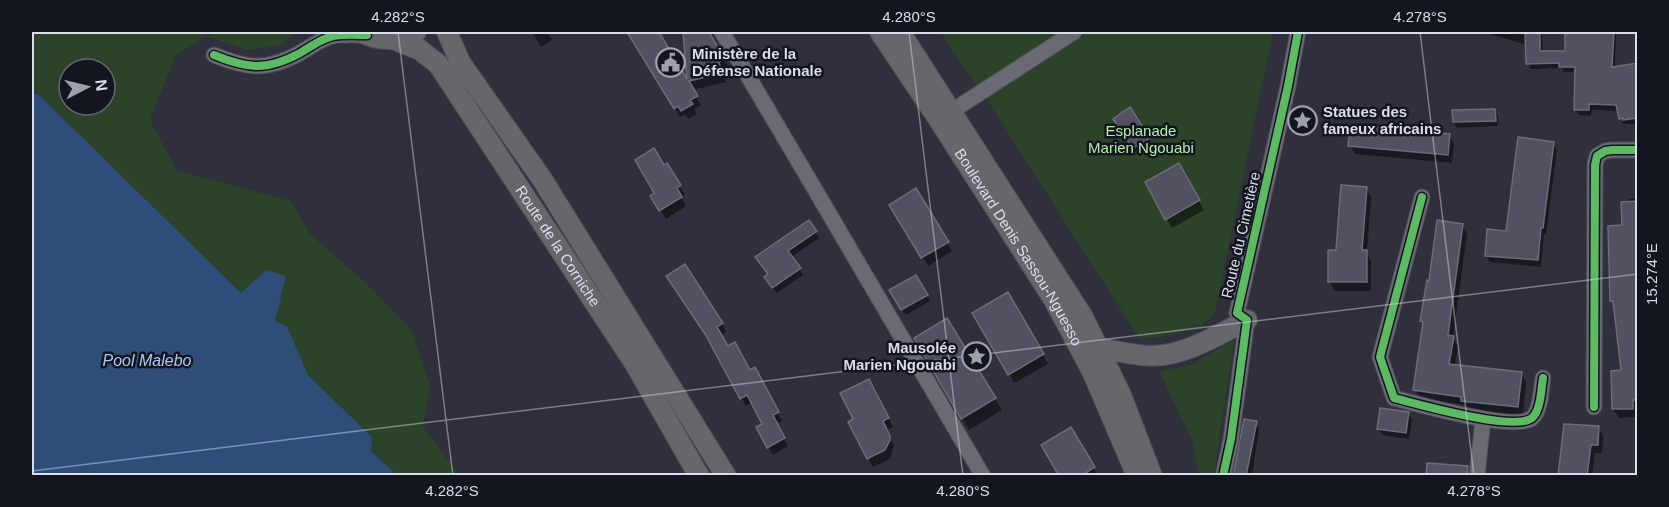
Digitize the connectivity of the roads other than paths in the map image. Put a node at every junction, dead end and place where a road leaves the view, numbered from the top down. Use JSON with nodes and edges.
{"nodes":[{"id":1,"x":416,"y":32,"type":"edge"},
{"id":2,"x":447,"y":32,"type":"edge"},
{"id":3,"x":723,"y":32,"type":"edge"},
{"id":4,"x":880,"y":32,"type":"edge"},
{"id":5,"x":900,"y":32,"type":"edge"},
{"id":6,"x":1074,"y":32,"type":"edge"},
{"id":7,"x":1298,"y":32,"type":"edge"},
{"id":8,"x":364,"y":33,"type":"edge"},
{"id":9,"x":316,"y":37,"type":"edge"},
{"id":10,"x":393,"y":39,"type":"junction"},
{"id":11,"x":214,"y":55,"type":"dead end"},
{"id":12,"x":952,"y":111,"type":"junction"},
{"id":13,"x":1638,"y":150,"type":"edge"},
{"id":14,"x":1422,"y":197,"type":"dead end"},
{"id":15,"x":1247,"y":320,"type":"junction"},
{"id":16,"x":1100,"y":348,"type":"junction"},
{"id":17,"x":1543,"y":378,"type":"dead end"},
{"id":18,"x":1594,"y":407,"type":"dead end"},
{"id":19,"x":1483,"y":419,"type":"junction"},
{"id":20,"x":699,"y":476,"type":"edge"},
{"id":21,"x":726,"y":476,"type":"edge"},
{"id":22,"x":983,"y":476,"type":"edge"},
{"id":23,"x":1137,"y":476,"type":"edge"},
{"id":24,"x":1152,"y":476,"type":"edge"},
{"id":25,"x":1223,"y":476,"type":"edge"},
{"id":26,"x":1477,"y":476,"type":"edge"}],
"edges":[{"from":1,"to":10,"type":"main road"},
{"from":2,"to":21,"type":"main road","name":"Route de la Corniche"},
{"from":3,"to":22,"type":"street"},
{"from":4,"to":23,"type":"main road","name":"Boulevard Denis Sassou-Nguesso"},
{"from":5,"to":12,"type":"main road","name":"Boulevard Denis Sassou-Nguesso"},
{"from":6,"to":12,"type":"street"},
{"from":7,"to":15,"type":"street","name":"Route du Cimetière"},
{"from":8,"to":9,"type":"street"},
{"from":8,"to":10,"type":"main road"},
{"from":9,"to":11,"type":"street"},
{"from":10,"to":20,"type":"main road","name":"Route de la Corniche"},
{"from":12,"to":16,"type":"main road","name":"Boulevard Denis Sassou-Nguesso"},
{"from":13,"to":18,"type":"street"},
{"from":14,"to":19,"type":"street"},
{"from":15,"to":16,"type":"main road"},
{"from":15,"to":25,"type":"street","name":"Route du Cimetière"},
{"from":16,"to":24,"type":"main road","name":"Boulevard Denis Sassou-Nguesso"},
{"from":17,"to":19,"type":"street"},
{"from":19,"to":26,"type":"street"}]}
